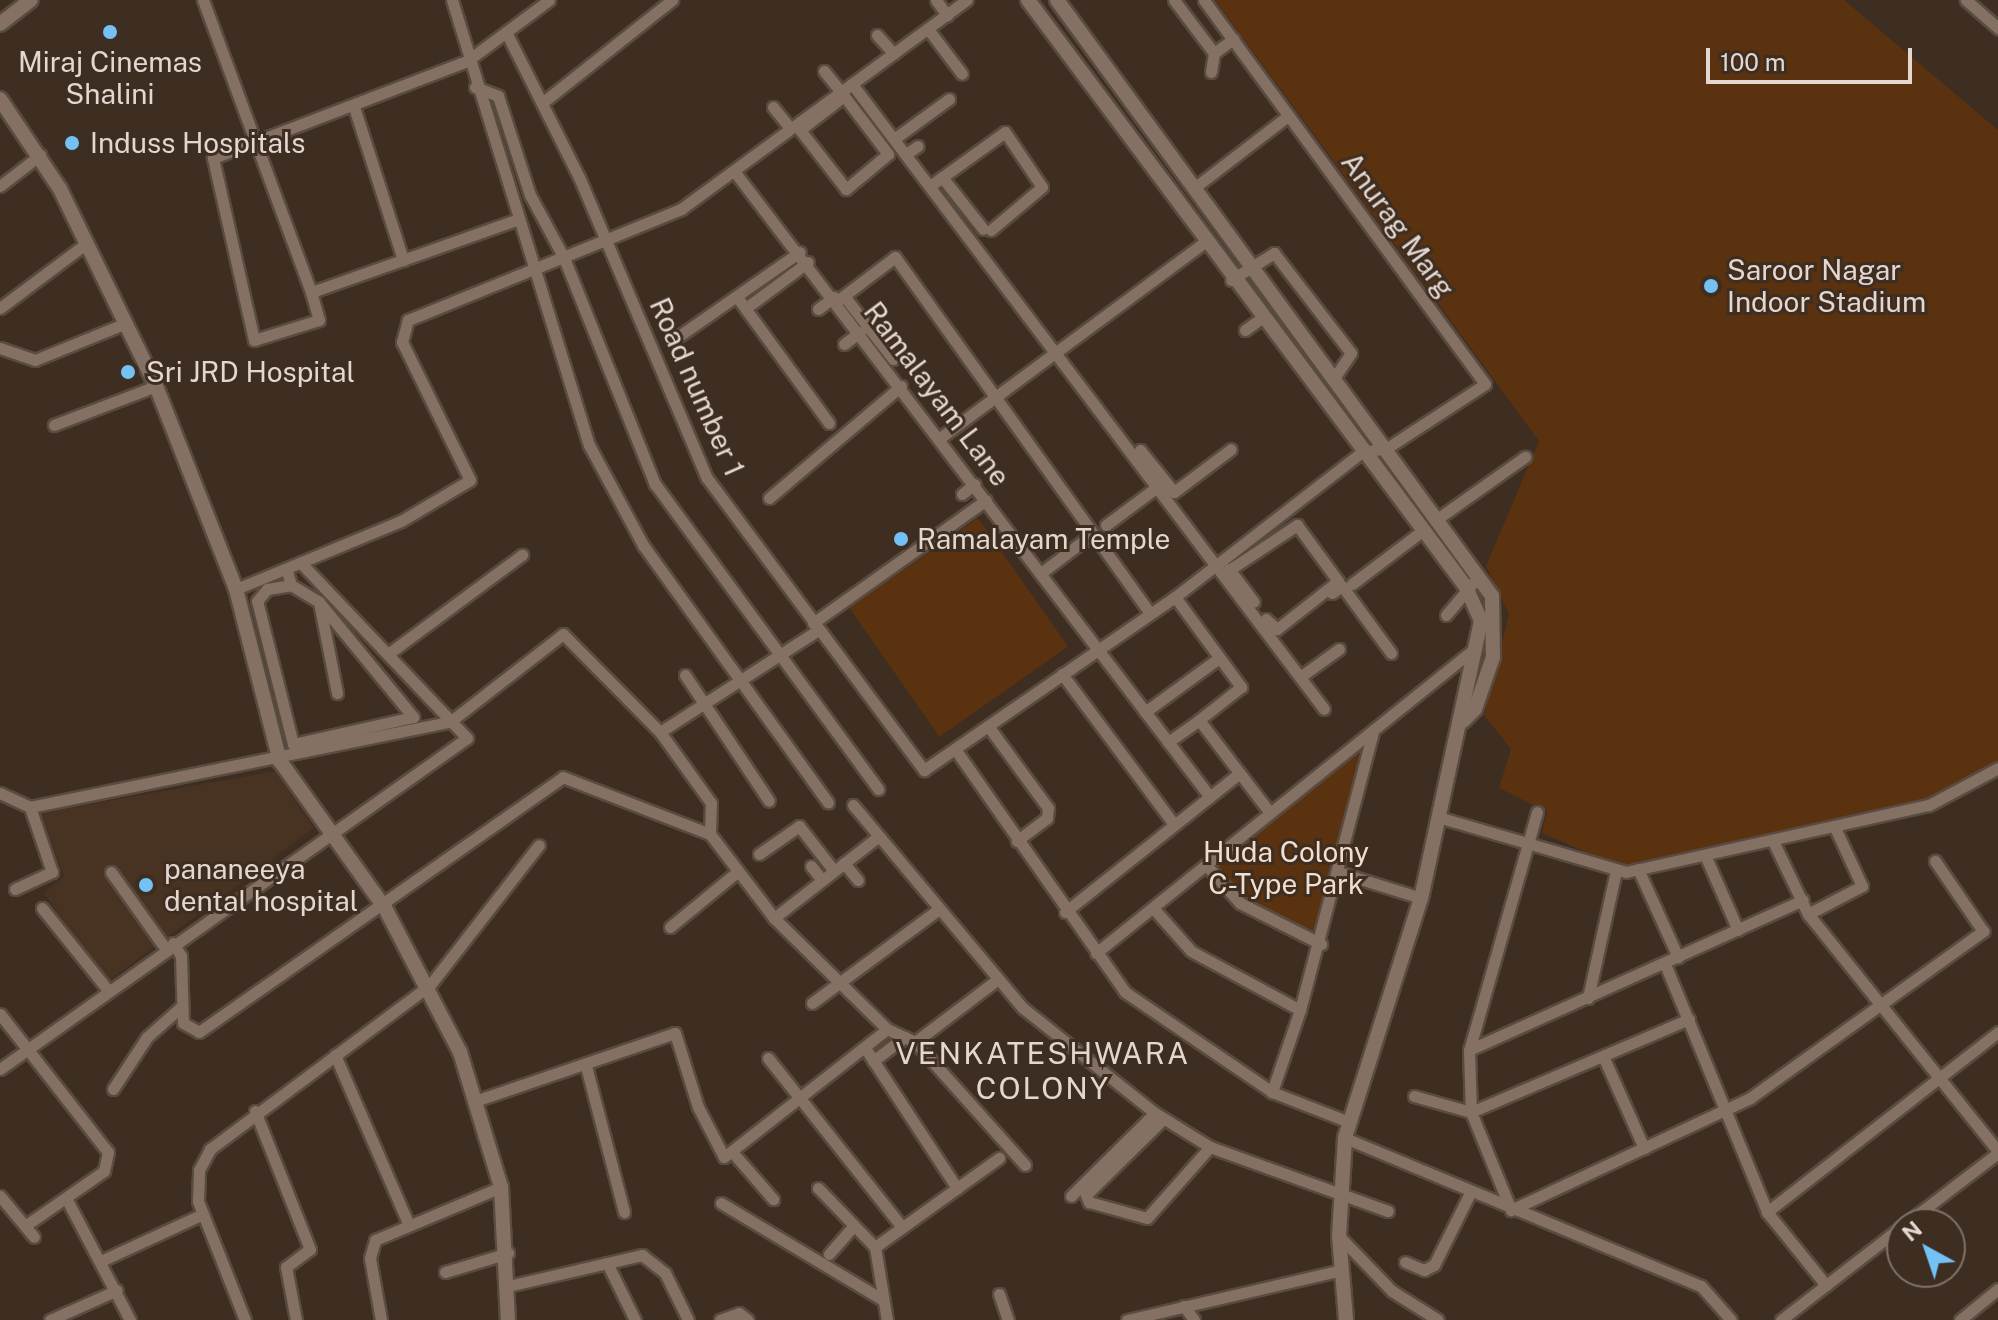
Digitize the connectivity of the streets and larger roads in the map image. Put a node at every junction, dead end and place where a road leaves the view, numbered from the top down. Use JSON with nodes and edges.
{"nodes":[{"id":1,"x":31,"y":0,"type":"edge"},
{"id":2,"x":203,"y":0,"type":"edge"},
{"id":3,"x":452,"y":0,"type":"edge"},
{"id":4,"x":549,"y":0,"type":"edge"},
{"id":5,"x":672,"y":0,"type":"edge"},
{"id":6,"x":936,"y":0,"type":"edge"},
{"id":7,"x":967,"y":0,"type":"edge"},
{"id":8,"x":1028,"y":0,"type":"edge"},
{"id":9,"x":1057,"y":0,"type":"edge"},
{"id":10,"x":1174,"y":0,"type":"edge"},
{"id":11,"x":1204,"y":0,"type":"edge"},
{"id":12,"x":1966,"y":0,"type":"edge"},
{"id":13,"x":947,"y":15,"type":"junction"},
{"id":14,"x":0,"y":24,"type":"edge"},
{"id":15,"x":1998,"y":28,"type":"edge"},
{"id":16,"x":928,"y":29,"type":"junction"},
{"id":17,"x":506,"y":32,"type":"junction"},
{"id":18,"x":877,"y":35,"type":"dead end"},
{"id":19,"x":1233,"y":39,"type":"junction"},
{"id":20,"x":1214,"y":53,"type":"junction"},
{"id":21,"x":894,"y":54,"type":"junction"},
{"id":22,"x":467,"y":61,"type":"junction"},
{"id":23,"x":824,"y":71,"type":"dead end"},
{"id":24,"x":1211,"y":72,"type":"dead end"},
{"id":25,"x":962,"y":74,"type":"dead end"},
{"id":26,"x":475,"y":87,"type":"junction"},
{"id":27,"x":846,"y":88,"type":"junction"},
{"id":28,"x":0,"y":99,"type":"edge"},
{"id":29,"x":949,"y":99,"type":"dead end"},
{"id":30,"x":542,"y":103,"type":"junction"},
{"id":31,"x":354,"y":107,"type":"junction"},
{"id":32,"x":773,"y":107,"type":"dead end"},
{"id":33,"x":866,"y":112,"type":"junction"},
{"id":34,"x":1142,"y":115,"type":"junction"},
{"id":35,"x":1288,"y":116,"type":"junction"},
{"id":36,"x":790,"y":128,"type":"junction"},
{"id":37,"x":1123,"y":128,"type":"junction"},
{"id":38,"x":894,"y":139,"type":"junction"},
{"id":39,"x":256,"y":143,"type":"junction"},
{"id":40,"x":918,"y":146,"type":"dead end"},
{"id":41,"x":906,"y":154,"type":"junction"},
{"id":42,"x":40,"y":155,"type":"junction"},
{"id":43,"x":734,"y":171,"type":"junction"},
{"id":44,"x":942,"y":177,"type":"junction"},
{"id":45,"x":0,"y":186,"type":"edge"},
{"id":46,"x":930,"y":186,"type":"junction"},
{"id":47,"x":1194,"y":188,"type":"junction"},
{"id":48,"x":516,"y":220,"type":"junction"},
{"id":49,"x":984,"y":228,"type":"junction"},
{"id":50,"x":964,"y":234,"type":"junction"},
{"id":51,"x":605,"y":240,"type":"junction"},
{"id":52,"x":87,"y":243,"type":"junction"},
{"id":53,"x":1204,"y":243,"type":"junction"},
{"id":54,"x":800,"y":252,"type":"junction"},
{"id":55,"x":564,"y":258,"type":"junction"},
{"id":56,"x":403,"y":260,"type":"junction"},
{"id":57,"x":808,"y":262,"type":"junction"},
{"id":58,"x":1250,"y":266,"type":"junction"},
{"id":59,"x":533,"y":268,"type":"junction"},
{"id":60,"x":1231,"y":280,"type":"junction"},
{"id":61,"x":311,"y":292,"type":"junction"},
{"id":62,"x":737,"y":297,"type":"junction"},
{"id":63,"x":838,"y":298,"type":"junction"},
{"id":64,"x":0,"y":308,"type":"edge"},
{"id":65,"x":746,"y":308,"type":"junction"},
{"id":66,"x":818,"y":309,"type":"dead end"},
{"id":67,"x":1260,"y":319,"type":"junction"},
{"id":68,"x":126,"y":323,"type":"junction"},
{"id":69,"x":861,"y":328,"type":"junction"},
{"id":70,"x":1245,"y":330,"type":"dead end"},
{"id":71,"x":679,"y":336,"type":"dead end"},
{"id":72,"x":844,"y":344,"type":"dead end"},
{"id":73,"x":876,"y":346,"type":"junction"},
{"id":74,"x":0,"y":348,"type":"edge"},
{"id":75,"x":1056,"y":353,"type":"junction"},
{"id":76,"x":893,"y":359,"type":"dead end"},
{"id":77,"x":1334,"y":378,"type":"junction"},
{"id":78,"x":156,"y":386,"type":"junction"},
{"id":79,"x":901,"y":386,"type":"junction"},
{"id":80,"x":994,"y":399,"type":"junction"},
{"id":81,"x":829,"y":423,"type":"dead end"},
{"id":82,"x":54,"y":425,"type":"dead end"},
{"id":83,"x":940,"y":438,"type":"junction"},
{"id":84,"x":1387,"y":448,"type":"junction"},
{"id":85,"x":1231,"y":449,"type":"dead end"},
{"id":86,"x":1362,"y":452,"type":"junction"},
{"id":87,"x":1141,"y":456,"type":"junction"},
{"id":88,"x":1525,"y":457,"type":"dead end"},
{"id":89,"x":975,"y":484,"type":"junction"},
{"id":90,"x":1157,"y":487,"type":"junction"},
{"id":91,"x":962,"y":494,"type":"dead end"},
{"id":92,"x":769,"y":498,"type":"dead end"},
{"id":93,"x":986,"y":500,"type":"junction"},
{"id":94,"x":1437,"y":519,"type":"junction"},
{"id":95,"x":1106,"y":525,"type":"dead end"},
{"id":96,"x":1422,"y":531,"type":"junction"},
{"id":97,"x":1086,"y":539,"type":"dead end"},
{"id":98,"x":522,"y":555,"type":"dead end"},
{"id":99,"x":303,"y":565,"type":"junction"},
{"id":100,"x":1223,"y":570,"type":"junction"},
{"id":101,"x":287,"y":571,"type":"junction"},
{"id":102,"x":1041,"y":573,"type":"junction"},
{"id":103,"x":1478,"y":577,"type":"junction"},
{"id":104,"x":1352,"y":584,"type":"dead end"},
{"id":105,"x":291,"y":585,"type":"junction"},
{"id":106,"x":1466,"y":587,"type":"junction"},
{"id":107,"x":236,"y":589,"type":"junction"},
{"id":108,"x":1175,"y":597,"type":"junction"},
{"id":109,"x":319,"y":602,"type":"junction"},
{"id":110,"x":1150,"y":613,"type":"junction"},
{"id":111,"x":1446,"y":615,"type":"dead end"},
{"id":112,"x":815,"y":627,"type":"junction"},
{"id":113,"x":1272,"y":638,"type":"junction"},
{"id":114,"x":1478,"y":646,"type":"junction"},
{"id":115,"x":1339,"y":649,"type":"dead end"},
{"id":116,"x":1098,"y":650,"type":"junction"},
{"id":117,"x":1391,"y":653,"type":"dead end"},
{"id":118,"x":388,"y":654,"type":"junction"},
{"id":119,"x":780,"y":655,"type":"junction"},
{"id":120,"x":1219,"y":658,"type":"junction"},
{"id":121,"x":271,"y":672,"type":"junction"},
{"id":122,"x":1062,"y":674,"type":"junction"},
{"id":123,"x":685,"y":675,"type":"dead end"},
{"id":124,"x":1300,"y":677,"type":"junction"},
{"id":125,"x":741,"y":680,"type":"junction"},
{"id":126,"x":337,"y":693,"type":"dead end"},
{"id":127,"x":706,"y":703,"type":"junction"},
{"id":128,"x":1324,"y":709,"type":"dead end"},
{"id":129,"x":1145,"y":712,"type":"junction"},
{"id":130,"x":1199,"y":720,"type":"junction"},
{"id":131,"x":451,"y":721,"type":"junction"},
{"id":132,"x":1463,"y":721,"type":"junction"},
{"id":133,"x":988,"y":726,"type":"junction"},
{"id":134,"x":1373,"y":731,"type":"junction"},
{"id":135,"x":660,"y":732,"type":"junction"},
{"id":136,"x":1168,"y":742,"type":"junction"},
{"id":137,"x":955,"y":749,"type":"junction"},
{"id":138,"x":280,"y":761,"type":"junction"},
{"id":139,"x":1998,"y":768,"type":"edge"},
{"id":140,"x":1240,"y":773,"type":"junction"},
{"id":141,"x":878,"y":789,"type":"dead end"},
{"id":142,"x":0,"y":793,"type":"edge"},
{"id":143,"x":1210,"y":797,"type":"junction"},
{"id":144,"x":769,"y":801,"type":"dead end"},
{"id":145,"x":828,"y":802,"type":"dead end"},
{"id":146,"x":853,"y":805,"type":"dead end"},
{"id":147,"x":30,"y":807,"type":"junction"},
{"id":148,"x":1537,"y":812,"type":"dead end"},
{"id":149,"x":1270,"y":813,"type":"junction"},
{"id":150,"x":1438,"y":817,"type":"junction"},
{"id":151,"x":1174,"y":824,"type":"junction"},
{"id":152,"x":1836,"y":830,"type":"junction"},
{"id":153,"x":333,"y":834,"type":"junction"},
{"id":154,"x":710,"y":834,"type":"junction"},
{"id":155,"x":879,"y":836,"type":"junction"},
{"id":156,"x":1017,"y":841,"type":"junction"},
{"id":157,"x":1773,"y":841,"type":"junction"},
{"id":158,"x":539,"y":845,"type":"dead end"},
{"id":159,"x":1528,"y":845,"type":"junction"},
{"id":160,"x":759,"y":854,"type":"dead end"},
{"id":161,"x":1705,"y":855,"type":"junction"},
{"id":162,"x":825,"y":859,"type":"junction"},
{"id":163,"x":1935,"y":861,"type":"dead end"},
{"id":164,"x":1206,"y":865,"type":"junction"},
{"id":165,"x":839,"y":867,"type":"junction"},
{"id":166,"x":1638,"y":869,"type":"junction"},
{"id":167,"x":1616,"y":871,"type":"junction"},
{"id":168,"x":111,"y":872,"type":"dead end"},
{"id":169,"x":737,"y":872,"type":"junction"},
{"id":170,"x":1338,"y":872,"type":"junction"},
{"id":171,"x":822,"y":880,"type":"junction"},
{"id":172,"x":858,"y":880,"type":"dead end"},
{"id":173,"x":15,"y":889,"type":"dead end"},
{"id":174,"x":1421,"y":898,"type":"junction"},
{"id":175,"x":1803,"y":900,"type":"junction"},
{"id":176,"x":42,"y":908,"type":"dead end"},
{"id":177,"x":385,"y":908,"type":"junction"},
{"id":178,"x":1153,"y":908,"type":"junction"},
{"id":179,"x":939,"y":909,"type":"junction"},
{"id":180,"x":1065,"y":912,"type":"junction"},
{"id":181,"x":1808,"y":914,"type":"junction"},
{"id":182,"x":774,"y":918,"type":"junction"},
{"id":183,"x":670,"y":927,"type":"dead end"},
{"id":184,"x":1738,"y":930,"type":"junction"},
{"id":185,"x":1321,"y":944,"type":"junction"},
{"id":186,"x":169,"y":946,"type":"junction"},
{"id":187,"x":1096,"y":953,"type":"junction"},
{"id":188,"x":1678,"y":957,"type":"junction"},
{"id":189,"x":1665,"y":964,"type":"junction"},
{"id":190,"x":998,"y":979,"type":"junction"},
{"id":191,"x":430,"y":985,"type":"junction"},
{"id":192,"x":840,"y":986,"type":"junction"},
{"id":193,"x":108,"y":990,"type":"junction"},
{"id":194,"x":1588,"y":998,"type":"junction"},
{"id":195,"x":812,"y":1003,"type":"dead end"},
{"id":196,"x":182,"y":1006,"type":"junction"},
{"id":197,"x":1884,"y":1008,"type":"junction"},
{"id":198,"x":1300,"y":1010,"type":"junction"},
{"id":199,"x":0,"y":1014,"type":"edge"},
{"id":200,"x":1689,"y":1019,"type":"junction"},
{"id":201,"x":887,"y":1029,"type":"junction"},
{"id":202,"x":1998,"y":1032,"type":"edge"},
{"id":203,"x":910,"y":1040,"type":"junction"},
{"id":204,"x":27,"y":1048,"type":"junction"},
{"id":205,"x":865,"y":1048,"type":"junction"},
{"id":206,"x":1469,"y":1050,"type":"junction"},
{"id":207,"x":335,"y":1055,"type":"junction"},
{"id":208,"x":1603,"y":1056,"type":"junction"},
{"id":209,"x":768,"y":1058,"type":"dead end"},
{"id":210,"x":873,"y":1061,"type":"junction"},
{"id":211,"x":586,"y":1066,"type":"junction"},
{"id":212,"x":0,"y":1069,"type":"edge"},
{"id":213,"x":1941,"y":1079,"type":"junction"},
{"id":214,"x":113,"y":1089,"type":"dead end"},
{"id":215,"x":1272,"y":1092,"type":"junction"},
{"id":216,"x":1414,"y":1096,"type":"dead end"},
{"id":217,"x":801,"y":1100,"type":"junction"},
{"id":218,"x":475,"y":1101,"type":"junction"},
{"id":219,"x":255,"y":1111,"type":"junction"},
{"id":220,"x":1471,"y":1112,"type":"junction"},
{"id":221,"x":1725,"y":1112,"type":"junction"},
{"id":222,"x":1159,"y":1116,"type":"junction"},
{"id":223,"x":1349,"y":1122,"type":"junction"},
{"id":224,"x":1345,"y":1138,"type":"junction"},
{"id":225,"x":1210,"y":1147,"type":"junction"},
{"id":226,"x":1644,"y":1148,"type":"junction"},
{"id":227,"x":1998,"y":1152,"type":"edge"},
{"id":228,"x":734,"y":1154,"type":"junction"},
{"id":229,"x":999,"y":1158,"type":"dead end"},
{"id":230,"x":1025,"y":1165,"type":"dead end"},
{"id":231,"x":501,"y":1187,"type":"junction"},
{"id":232,"x":818,"y":1188,"type":"dead end"},
{"id":233,"x":957,"y":1188,"type":"junction"},
{"id":234,"x":1339,"y":1190,"type":"junction"},
{"id":235,"x":1470,"y":1193,"type":"junction"},
{"id":236,"x":0,"y":1196,"type":"edge"},
{"id":237,"x":1071,"y":1196,"type":"dead end"},
{"id":238,"x":66,"y":1198,"type":"junction"},
{"id":239,"x":773,"y":1199,"type":"dead end"},
{"id":240,"x":721,"y":1203,"type":"dead end"},
{"id":241,"x":1926,"y":1208,"type":"edge"},
{"id":242,"x":1511,"y":1210,"type":"junction"},
{"id":243,"x":1388,"y":1211,"type":"dead end"},
{"id":244,"x":624,"y":1212,"type":"dead end"},
{"id":245,"x":1767,"y":1212,"type":"junction"},
{"id":246,"x":203,"y":1214,"type":"junction"},
{"id":247,"x":408,"y":1223,"type":"junction"},
{"id":248,"x":854,"y":1225,"type":"junction"},
{"id":249,"x":25,"y":1226,"type":"junction"},
{"id":250,"x":902,"y":1227,"type":"junction"},
{"id":251,"x":1339,"y":1236,"type":"junction"},
{"id":252,"x":34,"y":1237,"type":"dead end"},
{"id":253,"x":1886,"y":1239,"type":"edge"},
{"id":254,"x":875,"y":1247,"type":"junction"},
{"id":255,"x":508,"y":1253,"type":"junction"},
{"id":256,"x":829,"y":1254,"type":"dead end"},
{"id":257,"x":103,"y":1260,"type":"junction"},
{"id":258,"x":1405,"y":1262,"type":"dead end"},
{"id":259,"x":607,"y":1263,"type":"junction"},
{"id":260,"x":1342,"y":1270,"type":"junction"},
{"id":261,"x":445,"y":1272,"type":"dead end"},
{"id":262,"x":1826,"y":1285,"type":"junction"},
{"id":263,"x":508,"y":1286,"type":"junction"},
{"id":264,"x":1998,"y":1289,"type":"edge"},
{"id":265,"x":117,"y":1290,"type":"junction"},
{"id":266,"x":999,"y":1294,"type":"dead end"},
{"id":267,"x":883,"y":1300,"type":"junction"},
{"id":268,"x":1184,"y":1306,"type":"junction"},
{"id":269,"x":1797,"y":1316,"type":"edge"},
{"id":270,"x":50,"y":1320,"type":"edge"},
{"id":271,"x":130,"y":1320,"type":"edge"},
{"id":272,"x":245,"y":1320,"type":"edge"},
{"id":273,"x":296,"y":1320,"type":"edge"},
{"id":274,"x":381,"y":1320,"type":"edge"},
{"id":275,"x":508,"y":1320,"type":"edge"},
{"id":276,"x":635,"y":1320,"type":"edge"},
{"id":277,"x":688,"y":1320,"type":"edge"},
{"id":278,"x":720,"y":1320,"type":"edge"},
{"id":279,"x":748,"y":1320,"type":"edge"},
{"id":280,"x":887,"y":1320,"type":"edge"},
{"id":281,"x":1008,"y":1320,"type":"edge"},
{"id":282,"x":1127,"y":1320,"type":"edge"},
{"id":283,"x":1194,"y":1320,"type":"edge"},
{"id":284,"x":1346,"y":1320,"type":"edge"},
{"id":285,"x":1438,"y":1320,"type":"edge"},
{"id":286,"x":1731,"y":1320,"type":"edge"},
{"id":287,"x":1781,"y":1320,"type":"edge"},
{"id":288,"x":1960,"y":1320,"type":"edge"}],
"edges":[{"from":1,"to":14,"type":"street"},
{"from":2,"to":39,"type":"street"},
{"from":3,"to":22,"type":"street"},
{"from":4,"to":17,"type":"street"},
{"from":5,"to":30,"type":"street"},
{"from":6,"to":13,"type":"street"},
{"from":7,"to":13,"type":"street"},
{"from":8,"to":37,"type":"street"},
{"from":9,"to":34,"type":"street"},
{"from":10,"to":20,"type":"street"},
{"from":11,"to":19,"type":"street","name":"Anurag Marg"},
{"from":12,"to":15,"type":"street"},
{"from":13,"to":16,"type":"street"},
{"from":16,"to":21,"type":"street"},
{"from":16,"to":25,"type":"street"},
{"from":17,"to":22,"type":"street"},
{"from":17,"to":30,"type":"street","name":"Road number 1"},
{"from":18,"to":21,"type":"street"},
{"from":19,"to":20,"type":"street"},
{"from":19,"to":35,"type":"street","name":"Anurag Marg"},
{"from":20,"to":24,"type":"street"},
{"from":21,"to":27,"type":"street"},
{"from":22,"to":26,"type":"street"},
{"from":22,"to":31,"type":"street"},
{"from":23,"to":27,"type":"street"},
{"from":26,"to":48,"type":"street"},
{"from":26,"to":55,"type":"street"},
{"from":27,"to":33,"type":"street"},
{"from":27,"to":36,"type":"street"},
{"from":28,"to":42,"type":"street"},
{"from":29,"to":38,"type":"street"},
{"from":30,"to":51,"type":"street","name":"Road number 1"},
{"from":31,"to":39,"type":"street"},
{"from":31,"to":56,"type":"street"},
{"from":32,"to":36,"type":"street"},
{"from":33,"to":33,"type":"street"},
{"from":33,"to":38,"type":"street"},
{"from":34,"to":37,"type":"street"},
{"from":34,"to":47,"type":"street"},
{"from":35,"to":47,"type":"street"},
{"from":35,"to":84,"type":"street","name":"Anurag Marg"},
{"from":36,"to":43,"type":"street"},
{"from":37,"to":53,"type":"street"},
{"from":38,"to":41,"type":"street"},
{"from":39,"to":61,"type":"street"},
{"from":39,"to":61,"type":"street"},
{"from":40,"to":41,"type":"street"},
{"from":41,"to":46,"type":"street"},
{"from":42,"to":45,"type":"street"},
{"from":42,"to":52,"type":"street"},
{"from":43,"to":51,"type":"street"},
{"from":43,"to":54,"type":"street","name":"Ramalayam Lane"},
{"from":44,"to":46,"type":"street"},
{"from":44,"to":49,"type":"street"},
{"from":44,"to":49,"type":"street"},
{"from":46,"to":50,"type":"street"},
{"from":47,"to":58,"type":"street"},
{"from":48,"to":56,"type":"street"},
{"from":48,"to":59,"type":"street"},
{"from":49,"to":50,"type":"street"},
{"from":50,"to":75,"type":"street"},
{"from":51,"to":55,"type":"street"},
{"from":51,"to":112,"type":"street","name":"Road number 1"},
{"from":52,"to":64,"type":"street"},
{"from":52,"to":68,"type":"street"},
{"from":53,"to":60,"type":"street"},
{"from":53,"to":75,"type":"street"},
{"from":54,"to":57,"type":"street","name":"Ramalayam Lane"},
{"from":54,"to":62,"type":"street"},
{"from":55,"to":59,"type":"street"},
{"from":55,"to":119,"type":"street"},
{"from":56,"to":61,"type":"street"},
{"from":57,"to":63,"type":"street","name":"Ramalayam Lane"},
{"from":57,"to":65,"type":"street"},
{"from":58,"to":60,"type":"street"},
{"from":58,"to":77,"type":"street"},
{"from":58,"to":77,"type":"street"},
{"from":59,"to":99,"type":"street"},
{"from":59,"to":125,"type":"street"},
{"from":60,"to":67,"type":"street"},
{"from":62,"to":65,"type":"street"},
{"from":62,"to":71,"type":"street"},
{"from":63,"to":66,"type":"street"},
{"from":63,"to":69,"type":"street","name":"Ramalayam Lane"},
{"from":63,"to":80,"type":"street"},
{"from":65,"to":81,"type":"street"},
{"from":67,"to":70,"type":"street"},
{"from":67,"to":86,"type":"street"},
{"from":68,"to":74,"type":"street"},
{"from":68,"to":78,"type":"street"},
{"from":69,"to":72,"type":"street"},
{"from":69,"to":73,"type":"street","name":"Ramalayam Lane"},
{"from":73,"to":76,"type":"street"},
{"from":73,"to":79,"type":"street","name":"Ramalayam Lane"},
{"from":75,"to":80,"type":"street"},
{"from":75,"to":87,"type":"street"},
{"from":77,"to":84,"type":"street"},
{"from":78,"to":82,"type":"street"},
{"from":78,"to":107,"type":"street"},
{"from":79,"to":83,"type":"street","name":"Ramalayam Lane"},
{"from":79,"to":92,"type":"street"},
{"from":80,"to":83,"type":"street"},
{"from":80,"to":110,"type":"street"},
{"from":83,"to":89,"type":"street","name":"Ramalayam Lane"},
{"from":84,"to":86,"type":"street"},
{"from":84,"to":94,"type":"street"},
{"from":85,"to":87,"type":"street"},
{"from":86,"to":96,"type":"street"},
{"from":86,"to":100,"type":"street"},
{"from":87,"to":90,"type":"street"},
{"from":88,"to":94,"type":"street"},
{"from":89,"to":91,"type":"street"},
{"from":89,"to":93,"type":"street","name":"Ramalayam Lane"},
{"from":90,"to":95,"type":"street"},
{"from":90,"to":100,"type":"street"},
{"from":93,"to":102,"type":"street","name":"Ramalayam Lane"},
{"from":93,"to":112,"type":"street"},
{"from":94,"to":103,"type":"street"},
{"from":96,"to":104,"type":"street"},
{"from":96,"to":106,"type":"street"},
{"from":97,"to":102,"type":"street"},
{"from":98,"to":118,"type":"street"},
{"from":99,"to":101,"type":"street"},
{"from":99,"to":118,"type":"street"},
{"from":100,"to":100,"type":"street"},
{"from":100,"to":108,"type":"street"},
{"from":100,"to":113,"type":"street"},
{"from":101,"to":105,"type":"street"},
{"from":101,"to":107,"type":"street"},
{"from":102,"to":116,"type":"street","name":"Ramalayam Lane"},
{"from":103,"to":106,"type":"street"},
{"from":103,"to":132,"type":"street"},
{"from":105,"to":109,"type":"street"},
{"from":105,"to":121,"type":"street"},
{"from":106,"to":111,"type":"street"},
{"from":106,"to":114,"type":"street"},
{"from":107,"to":121,"type":"street"},
{"from":108,"to":110,"type":"street"},
{"from":108,"to":120,"type":"street"},
{"from":109,"to":121,"type":"street"},
{"from":109,"to":126,"type":"street"},
{"from":110,"to":116,"type":"street"},
{"from":112,"to":119,"type":"street"},
{"from":112,"to":137,"type":"street","name":"Road number 1"},
{"from":113,"to":117,"type":"street"},
{"from":113,"to":124,"type":"street"},
{"from":114,"to":132,"type":"street"},
{"from":114,"to":134,"type":"street"},
{"from":115,"to":124,"type":"street"},
{"from":116,"to":122,"type":"street"},
{"from":116,"to":129,"type":"street","name":"Ramalayam Lane"},
{"from":118,"to":131,"type":"street"},
{"from":119,"to":125,"type":"street"},
{"from":119,"to":141,"type":"street"},
{"from":120,"to":129,"type":"street"},
{"from":120,"to":130,"type":"street"},
{"from":121,"to":138,"type":"street"},
{"from":122,"to":133,"type":"street"},
{"from":122,"to":151,"type":"street"},
{"from":123,"to":127,"type":"street"},
{"from":124,"to":128,"type":"street"},
{"from":125,"to":127,"type":"street"},
{"from":125,"to":145,"type":"street"},
{"from":127,"to":135,"type":"street"},
{"from":127,"to":144,"type":"street"},
{"from":129,"to":136,"type":"street","name":"Ramalayam Lane"},
{"from":130,"to":136,"type":"street"},
{"from":130,"to":140,"type":"street"},
{"from":131,"to":135,"type":"street"},
{"from":131,"to":138,"type":"street"},
{"from":131,"to":153,"type":"street"},
{"from":132,"to":150,"type":"street"},
{"from":133,"to":137,"type":"street"},
{"from":133,"to":156,"type":"street"},
{"from":134,"to":149,"type":"street"},
{"from":134,"to":170,"type":"street"},
{"from":135,"to":154,"type":"street"},
{"from":136,"to":143,"type":"street","name":"Ramalayam Lane"},
{"from":137,"to":156,"type":"street"},
{"from":138,"to":147,"type":"street"},
{"from":138,"to":153,"type":"street"},
{"from":139,"to":152,"type":"street"},
{"from":140,"to":143,"type":"street"},
{"from":140,"to":149,"type":"street"},
{"from":142,"to":147,"type":"street"},
{"from":143,"to":151,"type":"street"},
{"from":146,"to":155,"type":"street"},
{"from":147,"to":173,"type":"street"},
{"from":148,"to":159,"type":"street"},
{"from":149,"to":164,"type":"street"},
{"from":150,"to":159,"type":"street"},
{"from":150,"to":174,"type":"street"},
{"from":151,"to":180,"type":"street"},
{"from":152,"to":157,"type":"street"},
{"from":152,"to":181,"type":"street"},
{"from":153,"to":177,"type":"street"},
{"from":153,"to":186,"type":"street"},
{"from":154,"to":169,"type":"street"},
{"from":154,"to":177,"type":"street"},
{"from":155,"to":165,"type":"street"},
{"from":155,"to":179,"type":"street"},
{"from":156,"to":180,"type":"street"},
{"from":157,"to":161,"type":"street"},
{"from":157,"to":175,"type":"street"},
{"from":158,"to":191,"type":"street"},
{"from":159,"to":167,"type":"street"},
{"from":159,"to":206,"type":"street"},
{"from":160,"to":162,"type":"street"},
{"from":161,"to":166,"type":"street"},
{"from":161,"to":184,"type":"street"},
{"from":162,"to":165,"type":"street"},
{"from":162,"to":171,"type":"street"},
{"from":163,"to":197,"type":"street"},
{"from":164,"to":178,"type":"street"},
{"from":164,"to":185,"type":"street"},
{"from":165,"to":171,"type":"street"},
{"from":165,"to":172,"type":"street"},
{"from":166,"to":167,"type":"street"},
{"from":166,"to":188,"type":"street"},
{"from":167,"to":194,"type":"street"},
{"from":168,"to":186,"type":"street"},
{"from":169,"to":182,"type":"street"},
{"from":169,"to":183,"type":"street"},
{"from":170,"to":174,"type":"street"},
{"from":170,"to":185,"type":"street"},
{"from":171,"to":182,"type":"street"},
{"from":174,"to":223,"type":"street"},
{"from":175,"to":181,"type":"street"},
{"from":175,"to":184,"type":"street"},
{"from":176,"to":193,"type":"street"},
{"from":177,"to":191,"type":"street"},
{"from":177,"to":196,"type":"street"},
{"from":178,"to":187,"type":"street"},
{"from":178,"to":198,"type":"street"},
{"from":179,"to":190,"type":"street"},
{"from":179,"to":192,"type":"street"},
{"from":180,"to":187,"type":"street"},
{"from":181,"to":197,"type":"street"},
{"from":182,"to":192,"type":"street"},
{"from":184,"to":188,"type":"street"},
{"from":185,"to":198,"type":"street"},
{"from":186,"to":193,"type":"street"},
{"from":186,"to":196,"type":"street"},
{"from":187,"to":215,"type":"street"},
{"from":188,"to":189,"type":"street"},
{"from":189,"to":194,"type":"street"},
{"from":189,"to":200,"type":"street"},
{"from":190,"to":203,"type":"street"},
{"from":190,"to":222,"type":"street"},
{"from":191,"to":207,"type":"street"},
{"from":191,"to":218,"type":"street"},
{"from":192,"to":195,"type":"street"},
{"from":192,"to":201,"type":"street"},
{"from":193,"to":204,"type":"street"},
{"from":194,"to":206,"type":"street"},
{"from":196,"to":214,"type":"street"},
{"from":197,"to":213,"type":"street"},
{"from":197,"to":221,"type":"street"},
{"from":198,"to":215,"type":"street"},
{"from":199,"to":204,"type":"street"},
{"from":200,"to":208,"type":"street"},
{"from":200,"to":221,"type":"street"},
{"from":201,"to":203,"type":"street"},
{"from":201,"to":205,"type":"street"},
{"from":202,"to":213,"type":"street"},
{"from":203,"to":210,"type":"street"},
{"from":203,"to":230,"type":"street"},
{"from":204,"to":212,"type":"street"},
{"from":204,"to":238,"type":"street"},
{"from":205,"to":210,"type":"street"},
{"from":205,"to":217,"type":"street"},
{"from":206,"to":220,"type":"street"},
{"from":207,"to":219,"type":"street"},
{"from":207,"to":247,"type":"street"},
{"from":208,"to":220,"type":"street"},
{"from":208,"to":226,"type":"street"},
{"from":209,"to":217,"type":"street"},
{"from":210,"to":233,"type":"street"},
{"from":211,"to":218,"type":"street"},
{"from":211,"to":228,"type":"street"},
{"from":211,"to":244,"type":"street"},
{"from":213,"to":227,"type":"street"},
{"from":213,"to":245,"type":"street"},
{"from":215,"to":223,"type":"street"},
{"from":216,"to":220,"type":"street"},
{"from":217,"to":228,"type":"street"},
{"from":217,"to":250,"type":"street"},
{"from":218,"to":231,"type":"street"},
{"from":219,"to":246,"type":"street"},
{"from":219,"to":273,"type":"street"},
{"from":220,"to":242,"type":"street"},
{"from":221,"to":226,"type":"street"},
{"from":221,"to":245,"type":"street"},
{"from":222,"to":225,"type":"street"},
{"from":222,"to":225,"type":"street"},
{"from":222,"to":237,"type":"street"},
{"from":223,"to":224,"type":"street"},
{"from":224,"to":234,"type":"street"},
{"from":224,"to":235,"type":"street"},
{"from":225,"to":234,"type":"street"},
{"from":226,"to":242,"type":"street"},
{"from":227,"to":241,"type":"street"},
{"from":228,"to":239,"type":"street"},
{"from":229,"to":233,"type":"street"},
{"from":231,"to":247,"type":"street"},
{"from":231,"to":255,"type":"street"},
{"from":232,"to":248,"type":"street"},
{"from":233,"to":250,"type":"street"},
{"from":234,"to":243,"type":"street"},
{"from":234,"to":251,"type":"street"},
{"from":235,"to":242,"type":"street"},
{"from":235,"to":258,"type":"street"},
{"from":236,"to":249,"type":"street"},
{"from":238,"to":249,"type":"street"},
{"from":238,"to":257,"type":"street"},
{"from":240,"to":267,"type":"street"},
{"from":242,"to":286,"type":"street"},
{"from":245,"to":262,"type":"street"},
{"from":246,"to":257,"type":"street"},
{"from":246,"to":272,"type":"street"},
{"from":247,"to":274,"type":"street"},
{"from":248,"to":254,"type":"street"},
{"from":248,"to":256,"type":"street"},
{"from":249,"to":252,"type":"street"},
{"from":250,"to":254,"type":"street"},
{"from":251,"to":260,"type":"street"},
{"from":251,"to":285,"type":"street"},
{"from":253,"to":262,"type":"street"},
{"from":254,"to":267,"type":"street"},
{"from":255,"to":261,"type":"street"},
{"from":255,"to":263,"type":"street"},
{"from":257,"to":265,"type":"street"},
{"from":259,"to":263,"type":"street"},
{"from":259,"to":276,"type":"street"},
{"from":259,"to":277,"type":"street"},
{"from":260,"to":268,"type":"street"},
{"from":260,"to":284,"type":"street"},
{"from":262,"to":269,"type":"street"},
{"from":263,"to":275,"type":"street"},
{"from":264,"to":288,"type":"street"},
{"from":265,"to":270,"type":"street"},
{"from":265,"to":271,"type":"street"},
{"from":266,"to":281,"type":"street"},
{"from":267,"to":280,"type":"street"},
{"from":268,"to":282,"type":"street"},
{"from":268,"to":283,"type":"street"},
{"from":269,"to":287,"type":"street"},
{"from":278,"to":279,"type":"street"}]}
